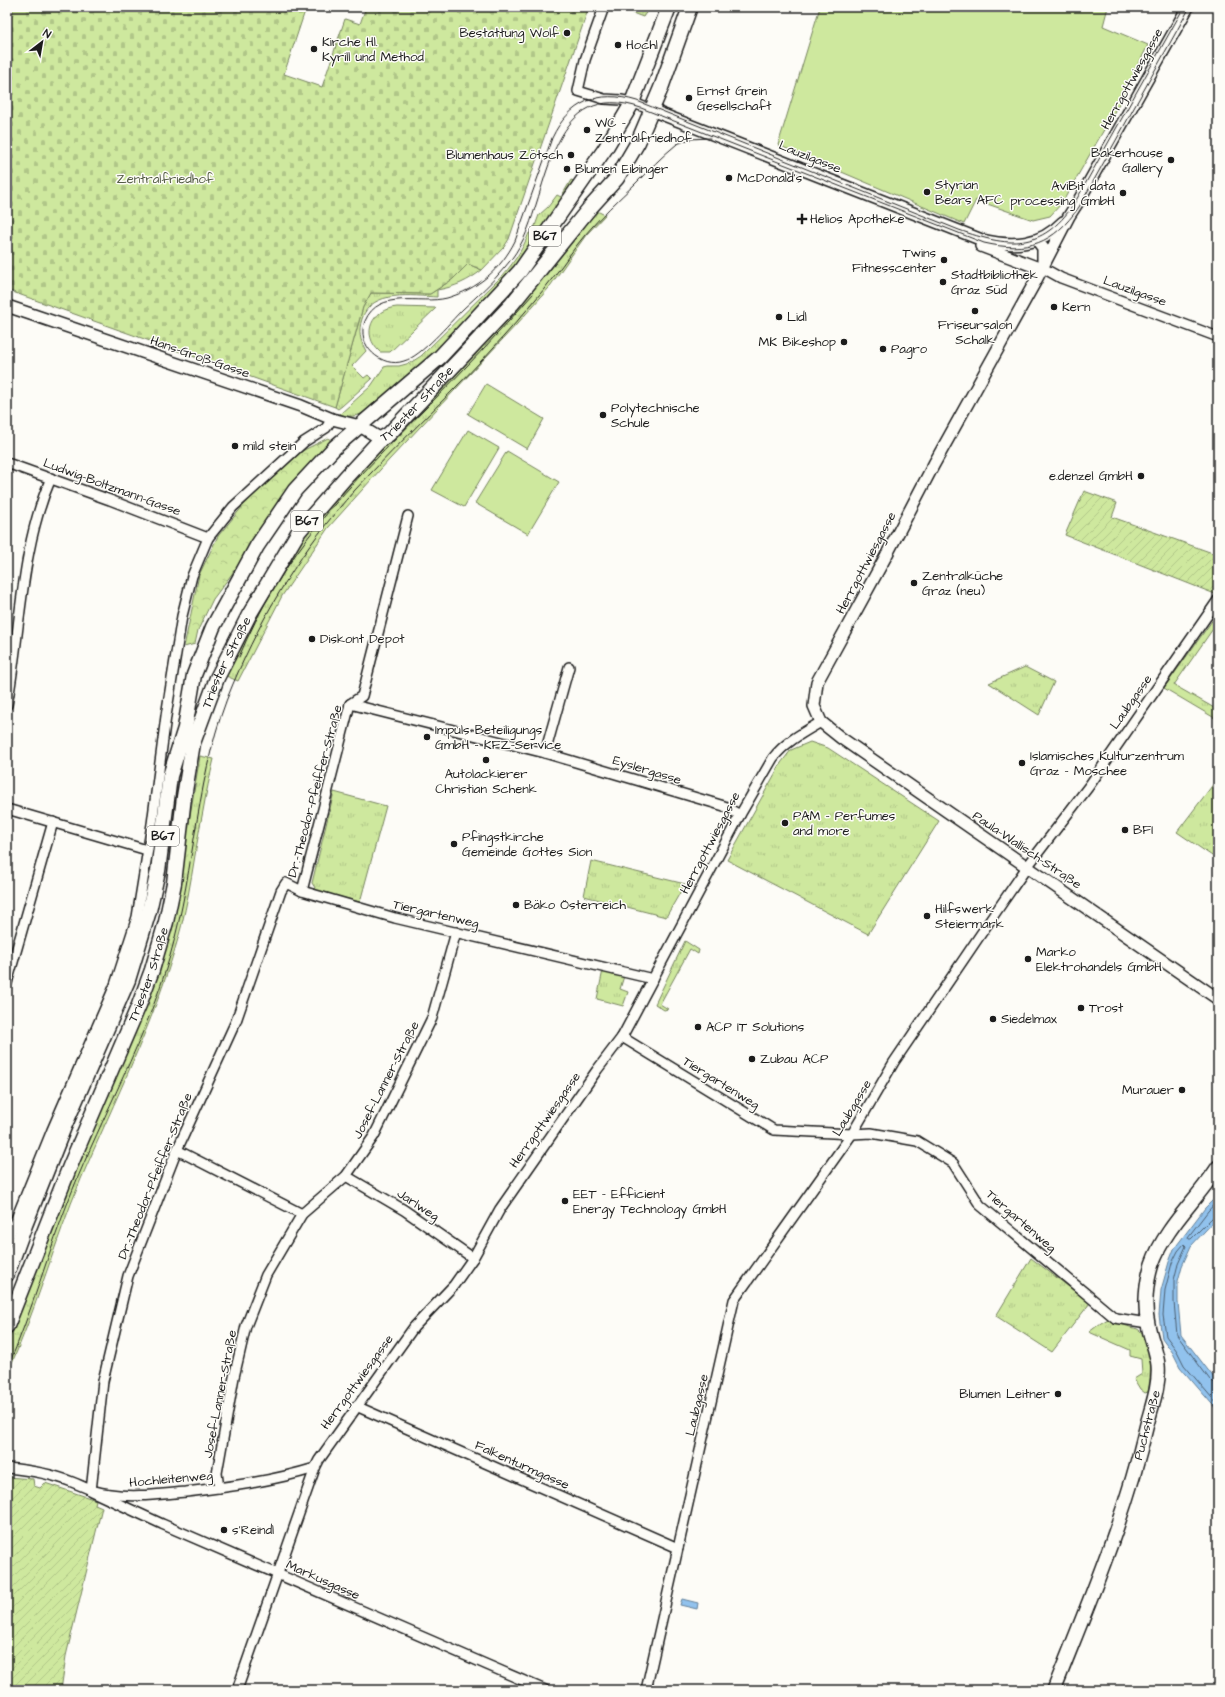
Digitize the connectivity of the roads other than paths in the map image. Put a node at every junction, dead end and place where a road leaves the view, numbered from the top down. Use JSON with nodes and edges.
{"nodes":[{"id":1,"x":604,"y":7,"type":"edge"},
{"id":2,"x":669,"y":7,"type":"edge"},
{"id":3,"x":690,"y":7,"type":"edge"},
{"id":4,"x":1188,"y":7,"type":"edge"},
{"id":5,"x":632,"y":102,"type":"junction"},
{"id":6,"x":652,"y":110,"type":"junction"},
{"id":7,"x":1069,"y":216,"type":"junction"},
{"id":8,"x":958,"y":232,"type":"junction"},
{"id":9,"x":1037,"y":240,"type":"junction"},
{"id":10,"x":1043,"y":268,"type":"junction"},
{"id":11,"x":7,"y":306,"type":"edge"},
{"id":12,"x":1218,"y":337,"type":"edge"},
{"id":13,"x":332,"y":419,"type":"junction"},
{"id":14,"x":360,"y":426,"type":"junction"},
{"id":15,"x":381,"y":439,"type":"junction"},
{"id":16,"x":7,"y":463,"type":"edge"},
{"id":17,"x":51,"y":478,"type":"junction"},
{"id":18,"x":408,"y":516,"type":"dead end"},
{"id":19,"x":208,"y":538,"type":"junction"},
{"id":20,"x":1218,"y":600,"type":"edge"},
{"id":21,"x":569,"y":667,"type":"dead end"},
{"id":22,"x":350,"y":704,"type":"junction"},
{"id":23,"x":7,"y":705,"type":"edge"},
{"id":24,"x":821,"y":722,"type":"junction"},
{"id":25,"x":545,"y":753,"type":"junction"},
{"id":26,"x":7,"y":809,"type":"edge"},
{"id":27,"x":740,"y":815,"type":"junction"},
{"id":28,"x":53,"y":822,"type":"junction"},
{"id":29,"x":147,"y":850,"type":"junction"},
{"id":30,"x":1028,"y":867,"type":"junction"},
{"id":31,"x":286,"y":883,"type":"joint"},
{"id":32,"x":302,"y":891,"type":"junction"},
{"id":33,"x":456,"y":932,"type":"junction"},
{"id":34,"x":653,"y":979,"type":"junction"},
{"id":35,"x":7,"y":983,"type":"edge"},
{"id":36,"x":1218,"y":1000,"type":"edge"},
{"id":37,"x":622,"y":1037,"type":"junction"},
{"id":38,"x":852,"y":1134,"type":"junction"},
{"id":39,"x":177,"y":1150,"type":"junction"},
{"id":40,"x":1218,"y":1167,"type":"edge"},
{"id":41,"x":346,"y":1176,"type":"junction"},
{"id":42,"x":302,"y":1214,"type":"junction"},
{"id":43,"x":7,"y":1240,"type":"edge"},
{"id":44,"x":473,"y":1258,"type":"junction"},
{"id":45,"x":7,"y":1274,"type":"edge"},
{"id":46,"x":1148,"y":1323,"type":"junction"},
{"id":47,"x":7,"y":1326,"type":"edge"},
{"id":48,"x":356,"y":1406,"type":"junction"},
{"id":49,"x":7,"y":1468,"type":"edge"},
{"id":50,"x":315,"y":1468,"type":"junction"},
{"id":51,"x":219,"y":1488,"type":"junction"},
{"id":52,"x":91,"y":1491,"type":"junction"},
{"id":53,"x":678,"y":1548,"type":"junction"},
{"id":54,"x":278,"y":1574,"type":"junction"},
{"id":55,"x":237,"y":1690,"type":"edge"},
{"id":56,"x":545,"y":1690,"type":"edge"},
{"id":57,"x":646,"y":1690,"type":"edge"},
{"id":58,"x":1054,"y":1690,"type":"edge"}],
"edges":[{"from":1,"to":5,"type":"street"},
{"from":2,"to":5,"type":"main road","name":"Triester Straße","number":"B67"},
{"from":3,"to":6,"type":"main road","name":"Triester Straße","number":"B67"},
{"from":4,"to":7,"type":"street","name":"Herrgottwiesgasse"},
{"from":5,"to":6,"type":"street"},
{"from":5,"to":14,"type":"main road","name":"Triester Straße","number":"B67"},
{"from":6,"to":8,"type":"street","name":"Lauzilgasse"},
{"from":6,"to":15,"type":"main road","name":"Triester Straße","number":"B67"},
{"from":7,"to":9,"type":"street","name":"Lauzilgasse"},
{"from":7,"to":10,"type":"street","name":"Herrgottwiesgasse"},
{"from":8,"to":9,"type":"street","name":"Lauzilgasse"},
{"from":8,"to":10,"type":"street","name":"Lauzilgasse"},
{"from":9,"to":10,"type":"street"},
{"from":10,"to":12,"type":"street","name":"Lauzilgasse"},
{"from":10,"to":24,"type":"street","name":"Herrgottwiesgasse"},
{"from":11,"to":13,"type":"street","name":"Hans-Groß-Gasse"},
{"from":13,"to":14,"type":"street","name":"Hans-Groß-Gasse"},
{"from":13,"to":19,"type":"street"},
{"from":14,"to":15,"type":"street","name":"Hans-Groß-Gasse"},
{"from":14,"to":45,"type":"main road","name":"Triester Straße","number":"B67"},
{"from":15,"to":47,"type":"main road","name":"Triester Straße","number":"B67"},
{"from":16,"to":17,"type":"street","name":"Ludwig-Boltzmann-Gasse"},
{"from":17,"to":19,"type":"street","name":"Ludwig-Boltzmann-Gasse"},
{"from":17,"to":23,"type":"street"},
{"from":18,"to":22,"type":"street","name":"Dr.-Theodor-Pfeiffer-Straße"},
{"from":19,"to":29,"type":"street"},
{"from":20,"to":30,"type":"street","name":"Laubgasse"},
{"from":21,"to":25,"type":"street"},
{"from":22,"to":25,"type":"street","name":"Eyslergasse"},
{"from":22,"to":32,"type":"street","name":"Dr.-Theodor-Pfeiffer-Straße"},
{"from":24,"to":27,"type":"street","name":"Herrgottwiesgasse"},
{"from":24,"to":30,"type":"street","name":"Paula-Wallisch-Straße"},
{"from":25,"to":27,"type":"street","name":"Eyslergasse"},
{"from":26,"to":28,"type":"street"},
{"from":27,"to":34,"type":"street","name":"Herrgottwiesgasse"},
{"from":28,"to":29,"type":"street"},
{"from":28,"to":35,"type":"street"},
{"from":29,"to":43,"type":"street"},
{"from":30,"to":36,"type":"street","name":"Paula-Wallisch-Straße"},
{"from":30,"to":38,"type":"street","name":"Laubgasse"},
{"from":31,"to":32,"type":"street","name":"Tiergartenweg"},
{"from":31,"to":39,"type":"street","name":"Dr.-Theodor-Pfeiffer-Straße"},
{"from":32,"to":33,"type":"street","name":"Tiergartenweg"},
{"from":33,"to":34,"type":"street","name":"Tiergartenweg"},
{"from":33,"to":41,"type":"street","name":"Josef-Lanner-Straße"},
{"from":34,"to":37,"type":"street","name":"Herrgottwiesgasse"},
{"from":37,"to":38,"type":"street","name":"Tiergartenweg"},
{"from":37,"to":44,"type":"street","name":"Herrgottwiesgasse"},
{"from":38,"to":46,"type":"street","name":"Tiergartenweg"},
{"from":38,"to":53,"type":"street","name":"Laubgasse"},
{"from":39,"to":42,"type":"street"},
{"from":39,"to":52,"type":"street","name":"Dr.-Theodor-Pfeiffer-Straße"},
{"from":40,"to":46,"type":"main road","name":"Puchstraße"},
{"from":41,"to":42,"type":"street","name":"Josef-Lanner-Straße"},
{"from":41,"to":44,"type":"street","name":"Jarlweg"},
{"from":42,"to":51,"type":"street","name":"Josef-Lanner-Straße"},
{"from":44,"to":48,"type":"street","name":"Herrgottwiesgasse"},
{"from":46,"to":58,"type":"main road","name":"Puchstraße"},
{"from":48,"to":50,"type":"street","name":"Herrgottwiesgasse"},
{"from":48,"to":53,"type":"street","name":"Falkenturmgasse"},
{"from":49,"to":52,"type":"street","name":"Hochleitenweg"},
{"from":50,"to":51,"type":"street","name":"Hochleitenweg"},
{"from":50,"to":54,"type":"street","name":"Herrgottwiesgasse"},
{"from":51,"to":52,"type":"street","name":"Hochleitenweg"},
{"from":52,"to":54,"type":"street","name":"Markusgasse"},
{"from":53,"to":57,"type":"street","name":"Laubgasse"},
{"from":54,"to":55,"type":"street","name":"Herrgottwiesgasse"},
{"from":54,"to":56,"type":"street","name":"Markusgasse"}]}
